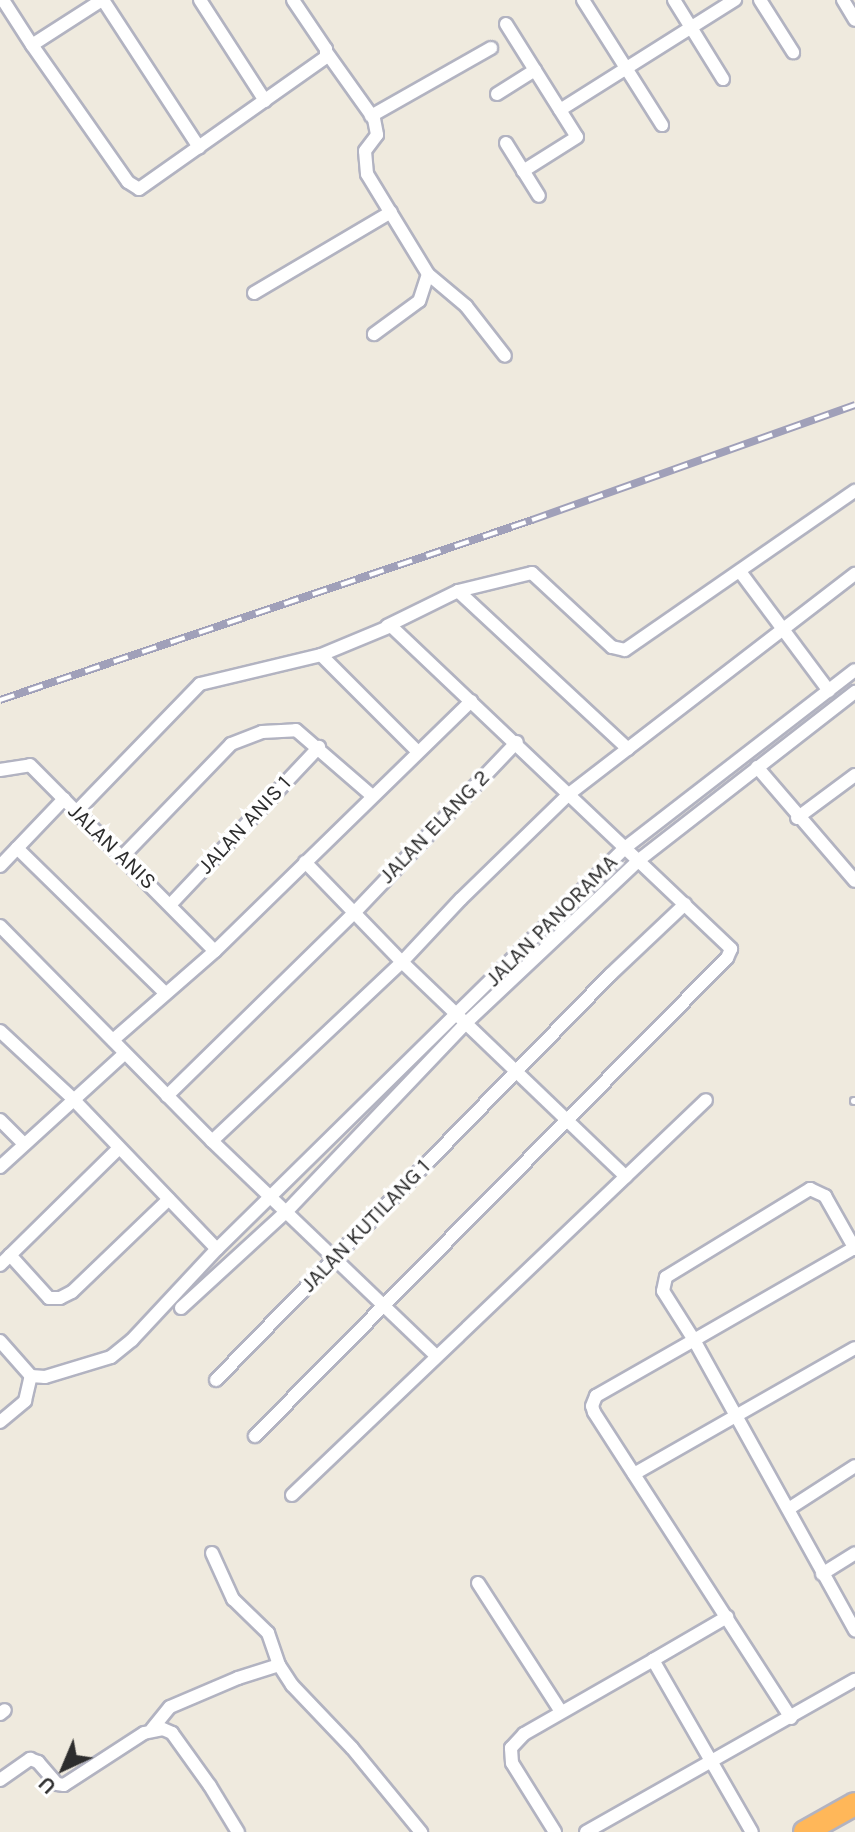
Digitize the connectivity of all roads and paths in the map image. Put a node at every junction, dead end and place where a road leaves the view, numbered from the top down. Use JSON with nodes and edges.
{"nodes":[{"id":1,"x":3,"y":0,"type":"edge"},
{"id":2,"x":102,"y":0,"type":"edge"},
{"id":3,"x":200,"y":0,"type":"edge"},
{"id":4,"x":293,"y":0,"type":"edge"},
{"id":5,"x":583,"y":0,"type":"edge"},
{"id":6,"x":674,"y":0,"type":"edge"},
{"id":7,"x":735,"y":0,"type":"edge"},
{"id":8,"x":760,"y":0,"type":"edge"},
{"id":9,"x":843,"y":0,"type":"edge"},
{"id":10,"x":855,"y":20,"type":"edge"},
{"id":11,"x":506,"y":24,"type":"dead end"},
{"id":12,"x":691,"y":27,"type":"junction"},
{"id":13,"x":32,"y":45,"type":"junction"},
{"id":14,"x":491,"y":48,"type":"dead end"},
{"id":15,"x":793,"y":52,"type":"dead end"},
{"id":16,"x":327,"y":53,"type":"junction"},
{"id":17,"x":626,"y":69,"type":"junction"},
{"id":18,"x":535,"y":70,"type":"junction"},
{"id":19,"x":723,"y":79,"type":"dead end"},
{"id":20,"x":497,"y":94,"type":"dead end"},
{"id":21,"x":265,"y":101,"type":"junction"},
{"id":22,"x":560,"y":110,"type":"junction"},
{"id":23,"x":371,"y":116,"type":"junction"},
{"id":24,"x":662,"y":125,"type":"dead end"},
{"id":25,"x":506,"y":143,"type":"dead end"},
{"id":26,"x":199,"y":147,"type":"junction"},
{"id":27,"x":523,"y":171,"type":"junction"},
{"id":28,"x":539,"y":196,"type":"dead end"},
{"id":29,"x":391,"y":212,"type":"junction"},
{"id":30,"x":428,"y":274,"type":"junction"},
{"id":31,"x":254,"y":293,"type":"dead end"},
{"id":32,"x":374,"y":334,"type":"dead end"},
{"id":33,"x":505,"y":356,"type":"dead end"},
{"id":34,"x":855,"y":491,"type":"edge"},
{"id":35,"x":741,"y":573,"type":"junction"},
{"id":36,"x":855,"y":574,"type":"edge"},
{"id":37,"x":458,"y":591,"type":"junction"},
{"id":38,"x":387,"y":626,"type":"junction"},
{"id":39,"x":781,"y":630,"type":"junction"},
{"id":40,"x":321,"y":655,"type":"junction"},
{"id":41,"x":855,"y":670,"type":"edge"},
{"id":42,"x":829,"y":691,"type":"junction"},
{"id":43,"x":855,"y":692,"type":"edge"},
{"id":44,"x":471,"y":701,"type":"junction"},
{"id":45,"x":517,"y":742,"type":"junction"},
{"id":46,"x":319,"y":747,"type":"junction"},
{"id":47,"x":628,"y":749,"type":"junction"},
{"id":48,"x":418,"y":752,"type":"junction"},
{"id":49,"x":757,"y":767,"type":"junction"},
{"id":50,"x":0,"y":770,"type":"edge"},
{"id":51,"x":855,"y":775,"type":"edge"},
{"id":52,"x":569,"y":794,"type":"junction"},
{"id":53,"x":371,"y":795,"type":"junction"},
{"id":54,"x":64,"y":799,"type":"junction"},
{"id":55,"x":77,"y":811,"type":"junction"},
{"id":56,"x":797,"y":818,"type":"junction"},
{"id":57,"x":626,"y":847,"type":"junction"},
{"id":58,"x":17,"y":848,"type":"junction"},
{"id":59,"x":122,"y":857,"type":"junction"},
{"id":60,"x":639,"y":860,"type":"junction"},
{"id":61,"x":305,"y":862,"type":"junction"},
{"id":62,"x":0,"y":866,"type":"edge"},
{"id":63,"x":852,"y":874,"type":"edge"},
{"id":64,"x":171,"y":904,"type":"junction"},
{"id":65,"x":685,"y":904,"type":"junction"},
{"id":66,"x":354,"y":913,"type":"junction"},
{"id":67,"x":0,"y":926,"type":"edge"},
{"id":68,"x":215,"y":951,"type":"junction"},
{"id":69,"x":402,"y":962,"type":"junction"},
{"id":70,"x":165,"y":993,"type":"junction"},
{"id":71,"x":462,"y":1019,"type":"junction"},
{"id":72,"x":0,"y":1031,"type":"edge"},
{"id":73,"x":113,"y":1040,"type":"junction"},
{"id":74,"x":124,"y":1054,"type":"junction"},
{"id":75,"x":515,"y":1072,"type":"junction"},
{"id":76,"x":167,"y":1096,"type":"junction"},
{"id":77,"x":72,"y":1098,"type":"junction"},
{"id":78,"x":706,"y":1100,"type":"dead end"},
{"id":79,"x":0,"y":1120,"type":"edge"},
{"id":80,"x":567,"y":1121,"type":"junction"},
{"id":81,"x":212,"y":1141,"type":"junction"},
{"id":82,"x":24,"y":1144,"type":"junction"},
{"id":83,"x":118,"y":1149,"type":"junction"},
{"id":84,"x":0,"y":1167,"type":"edge"},
{"id":85,"x":626,"y":1177,"type":"junction"},
{"id":86,"x":270,"y":1197,"type":"junction"},
{"id":87,"x":169,"y":1199,"type":"junction"},
{"id":88,"x":287,"y":1211,"type":"junction"},
{"id":89,"x":217,"y":1249,"type":"junction"},
{"id":90,"x":854,"y":1249,"type":"edge"},
{"id":91,"x":10,"y":1255,"type":"junction"},
{"id":92,"x":335,"y":1258,"type":"junction"},
{"id":93,"x":0,"y":1265,"type":"edge"},
{"id":94,"x":382,"y":1306,"type":"junction"},
{"id":95,"x":181,"y":1308,"type":"dead end"},
{"id":96,"x":694,"y":1340,"type":"junction"},
{"id":97,"x":0,"y":1341,"type":"edge"},
{"id":98,"x":855,"y":1348,"type":"edge"},
{"id":99,"x":435,"y":1355,"type":"junction"},
{"id":100,"x":31,"y":1376,"type":"junction"},
{"id":101,"x":216,"y":1380,"type":"dead end"},
{"id":102,"x":738,"y":1415,"type":"junction"},
{"id":103,"x":0,"y":1422,"type":"edge"},
{"id":104,"x":255,"y":1436,"type":"dead end"},
{"id":105,"x":855,"y":1466,"type":"edge"},
{"id":106,"x":634,"y":1474,"type":"junction"},
{"id":107,"x":292,"y":1495,"type":"dead end"},
{"id":108,"x":790,"y":1508,"type":"junction"},
{"id":109,"x":212,"y":1553,"type":"dead end"},
{"id":110,"x":855,"y":1553,"type":"edge"},
{"id":111,"x":822,"y":1574,"type":"junction"},
{"id":112,"x":478,"y":1583,"type":"dead end"},
{"id":113,"x":727,"y":1617,"type":"junction"},
{"id":114,"x":855,"y":1630,"type":"edge"},
{"id":115,"x":653,"y":1660,"type":"junction"},
{"id":116,"x":279,"y":1665,"type":"junction"},
{"id":117,"x":855,"y":1680,"type":"edge"},
{"id":118,"x":561,"y":1712,"type":"junction"},
{"id":119,"x":791,"y":1718,"type":"junction"},
{"id":120,"x":152,"y":1729,"type":"junction"},
{"id":121,"x":712,"y":1762,"type":"junction"},
{"id":122,"x":0,"y":1780,"type":"edge"},
{"id":123,"x":855,"y":1804,"type":"edge"},
{"id":124,"x":238,"y":1832,"type":"edge"},
{"id":125,"x":421,"y":1832,"type":"edge"},
{"id":126,"x":555,"y":1832,"type":"edge"},
{"id":127,"x":586,"y":1832,"type":"edge"},
{"id":128,"x":752,"y":1832,"type":"edge"},
{"id":129,"x":805,"y":1832,"type":"edge"}],
"edges":[{"from":1,"to":13,"type":"street"},
{"from":2,"to":13,"type":"street"},
{"from":2,"to":26,"type":"street"},
{"from":3,"to":21,"type":"street"},
{"from":4,"to":16,"type":"street"},
{"from":5,"to":17,"type":"street"},
{"from":6,"to":12,"type":"street"},
{"from":7,"to":12,"type":"street"},
{"from":8,"to":15,"type":"street"},
{"from":9,"to":10,"type":"street"},
{"from":11,"to":18,"type":"street"},
{"from":12,"to":17,"type":"street"},
{"from":12,"to":19,"type":"street"},
{"from":13,"to":26,"type":"street"},
{"from":14,"to":23,"type":"street"},
{"from":16,"to":21,"type":"street"},
{"from":16,"to":23,"type":"street"},
{"from":17,"to":22,"type":"street"},
{"from":17,"to":24,"type":"street"},
{"from":18,"to":20,"type":"street"},
{"from":18,"to":22,"type":"street"},
{"from":21,"to":26,"type":"street"},
{"from":22,"to":27,"type":"street"},
{"from":23,"to":29,"type":"street"},
{"from":25,"to":27,"type":"street"},
{"from":27,"to":28,"type":"street"},
{"from":29,"to":30,"type":"street"},
{"from":29,"to":31,"type":"street"},
{"from":30,"to":32,"type":"street"},
{"from":30,"to":33,"type":"street"},
{"from":34,"to":35,"type":"street"},
{"from":35,"to":37,"type":"street"},
{"from":35,"to":39,"type":"street"},
{"from":36,"to":39,"type":"street"},
{"from":37,"to":38,"type":"street"},
{"from":37,"to":47,"type":"street"},
{"from":38,"to":40,"type":"street"},
{"from":38,"to":44,"type":"street"},
{"from":39,"to":42,"type":"street"},
{"from":39,"to":47,"type":"street"},
{"from":40,"to":48,"type":"street"},
{"from":40,"to":55,"type":"street"},
{"from":41,"to":42,"type":"street","name":"JALAN PANORAMA"},
{"from":42,"to":57,"type":"street","name":"JALAN PANORAMA"},
{"from":43,"to":49,"type":"street"},
{"from":44,"to":45,"type":"street"},
{"from":44,"to":48,"type":"street"},
{"from":45,"to":52,"type":"street"},
{"from":45,"to":66,"type":"street","name":"JALAN ELANG 2"},
{"from":46,"to":53,"type":"street"},
{"from":46,"to":59,"type":"street"},
{"from":46,"to":64,"type":"street","name":"JALAN ANIS 1"},
{"from":47,"to":52,"type":"street"},
{"from":48,"to":53,"type":"street"},
{"from":49,"to":56,"type":"street"},
{"from":49,"to":60,"type":"street"},
{"from":50,"to":54,"type":"street","name":"JALAN ANIS"},
{"from":51,"to":56,"type":"street"},
{"from":52,"to":57,"type":"street"},
{"from":52,"to":69,"type":"street"},
{"from":53,"to":61,"type":"street"},
{"from":54,"to":55,"type":"street","name":"JALAN ANIS"},
{"from":54,"to":58,"type":"street"},
{"from":55,"to":59,"type":"street","name":"JALAN ANIS"},
{"from":56,"to":63,"type":"street"},
{"from":57,"to":60,"type":"street"},
{"from":57,"to":71,"type":"street","name":"JALAN PANORAMA"},
{"from":58,"to":62,"type":"street"},
{"from":58,"to":70,"type":"street"},
{"from":59,"to":64,"type":"street","name":"JALAN ANIS"},
{"from":60,"to":65,"type":"street"},
{"from":60,"to":71,"type":"street"},
{"from":61,"to":66,"type":"street"},
{"from":61,"to":68,"type":"street"},
{"from":64,"to":68,"type":"street","name":"JALAN ANIS"},
{"from":65,"to":75,"type":"street","name":"JALAN KUTILANG 1"},
{"from":65,"to":80,"type":"street"},
{"from":66,"to":69,"type":"street"},
{"from":66,"to":76,"type":"street","name":"JALAN ELANG 2"},
{"from":67,"to":73,"type":"street"},
{"from":68,"to":70,"type":"street"},
{"from":69,"to":71,"type":"street"},
{"from":69,"to":81,"type":"street"},
{"from":70,"to":73,"type":"street"},
{"from":71,"to":75,"type":"street"},
{"from":71,"to":86,"type":"street","name":"JALAN PANORAMA"},
{"from":71,"to":88,"type":"street"},
{"from":72,"to":77,"type":"street"},
{"from":73,"to":74,"type":"street"},
{"from":74,"to":76,"type":"street"},
{"from":74,"to":77,"type":"street"},
{"from":75,"to":80,"type":"street"},
{"from":75,"to":92,"type":"street","name":"JALAN KUTILANG 1"},
{"from":76,"to":81,"type":"street"},
{"from":77,"to":82,"type":"street"},
{"from":77,"to":83,"type":"street"},
{"from":78,"to":85,"type":"street"},
{"from":79,"to":82,"type":"street"},
{"from":80,"to":85,"type":"street"},
{"from":80,"to":94,"type":"street"},
{"from":81,"to":86,"type":"street"},
{"from":82,"to":84,"type":"street"},
{"from":83,"to":87,"type":"street"},
{"from":83,"to":91,"type":"street"},
{"from":85,"to":99,"type":"street"},
{"from":86,"to":88,"type":"street"},
{"from":86,"to":89,"type":"street","name":"JALAN PANORAMA"},
{"from":87,"to":89,"type":"street"},
{"from":87,"to":91,"type":"street"},
{"from":88,"to":92,"type":"street"},
{"from":88,"to":95,"type":"street"},
{"from":89,"to":100,"type":"street","name":"JALAN PANORAMA"},
{"from":90,"to":96,"type":"street"},
{"from":90,"to":96,"type":"street"},
{"from":91,"to":93,"type":"street"},
{"from":92,"to":94,"type":"street"},
{"from":92,"to":101,"type":"street","name":"JALAN KUTILANG 1"},
{"from":94,"to":99,"type":"street"},
{"from":94,"to":104,"type":"street"},
{"from":96,"to":102,"type":"street"},
{"from":96,"to":106,"type":"street"},
{"from":97,"to":100,"type":"street"},
{"from":98,"to":102,"type":"street"},
{"from":99,"to":107,"type":"street"},
{"from":100,"to":103,"type":"street"},
{"from":102,"to":106,"type":"street"},
{"from":102,"to":108,"type":"street"},
{"from":105,"to":108,"type":"street"},
{"from":106,"to":113,"type":"street"},
{"from":108,"to":111,"type":"street"},
{"from":109,"to":116,"type":"street"},
{"from":110,"to":111,"type":"street"},
{"from":111,"to":114,"type":"street"},
{"from":112,"to":118,"type":"street"},
{"from":113,"to":115,"type":"street"},
{"from":113,"to":119,"type":"street"},
{"from":115,"to":118,"type":"street"},
{"from":115,"to":121,"type":"street"},
{"from":116,"to":120,"type":"street"},
{"from":116,"to":125,"type":"street"},
{"from":117,"to":119,"type":"street"},
{"from":118,"to":126,"type":"street"},
{"from":119,"to":121,"type":"street"},
{"from":120,"to":122,"type":"street"},
{"from":120,"to":124,"type":"street"},
{"from":121,"to":127,"type":"street"},
{"from":121,"to":128,"type":"street"},
{"from":123,"to":129,"type":"highway"}]}
